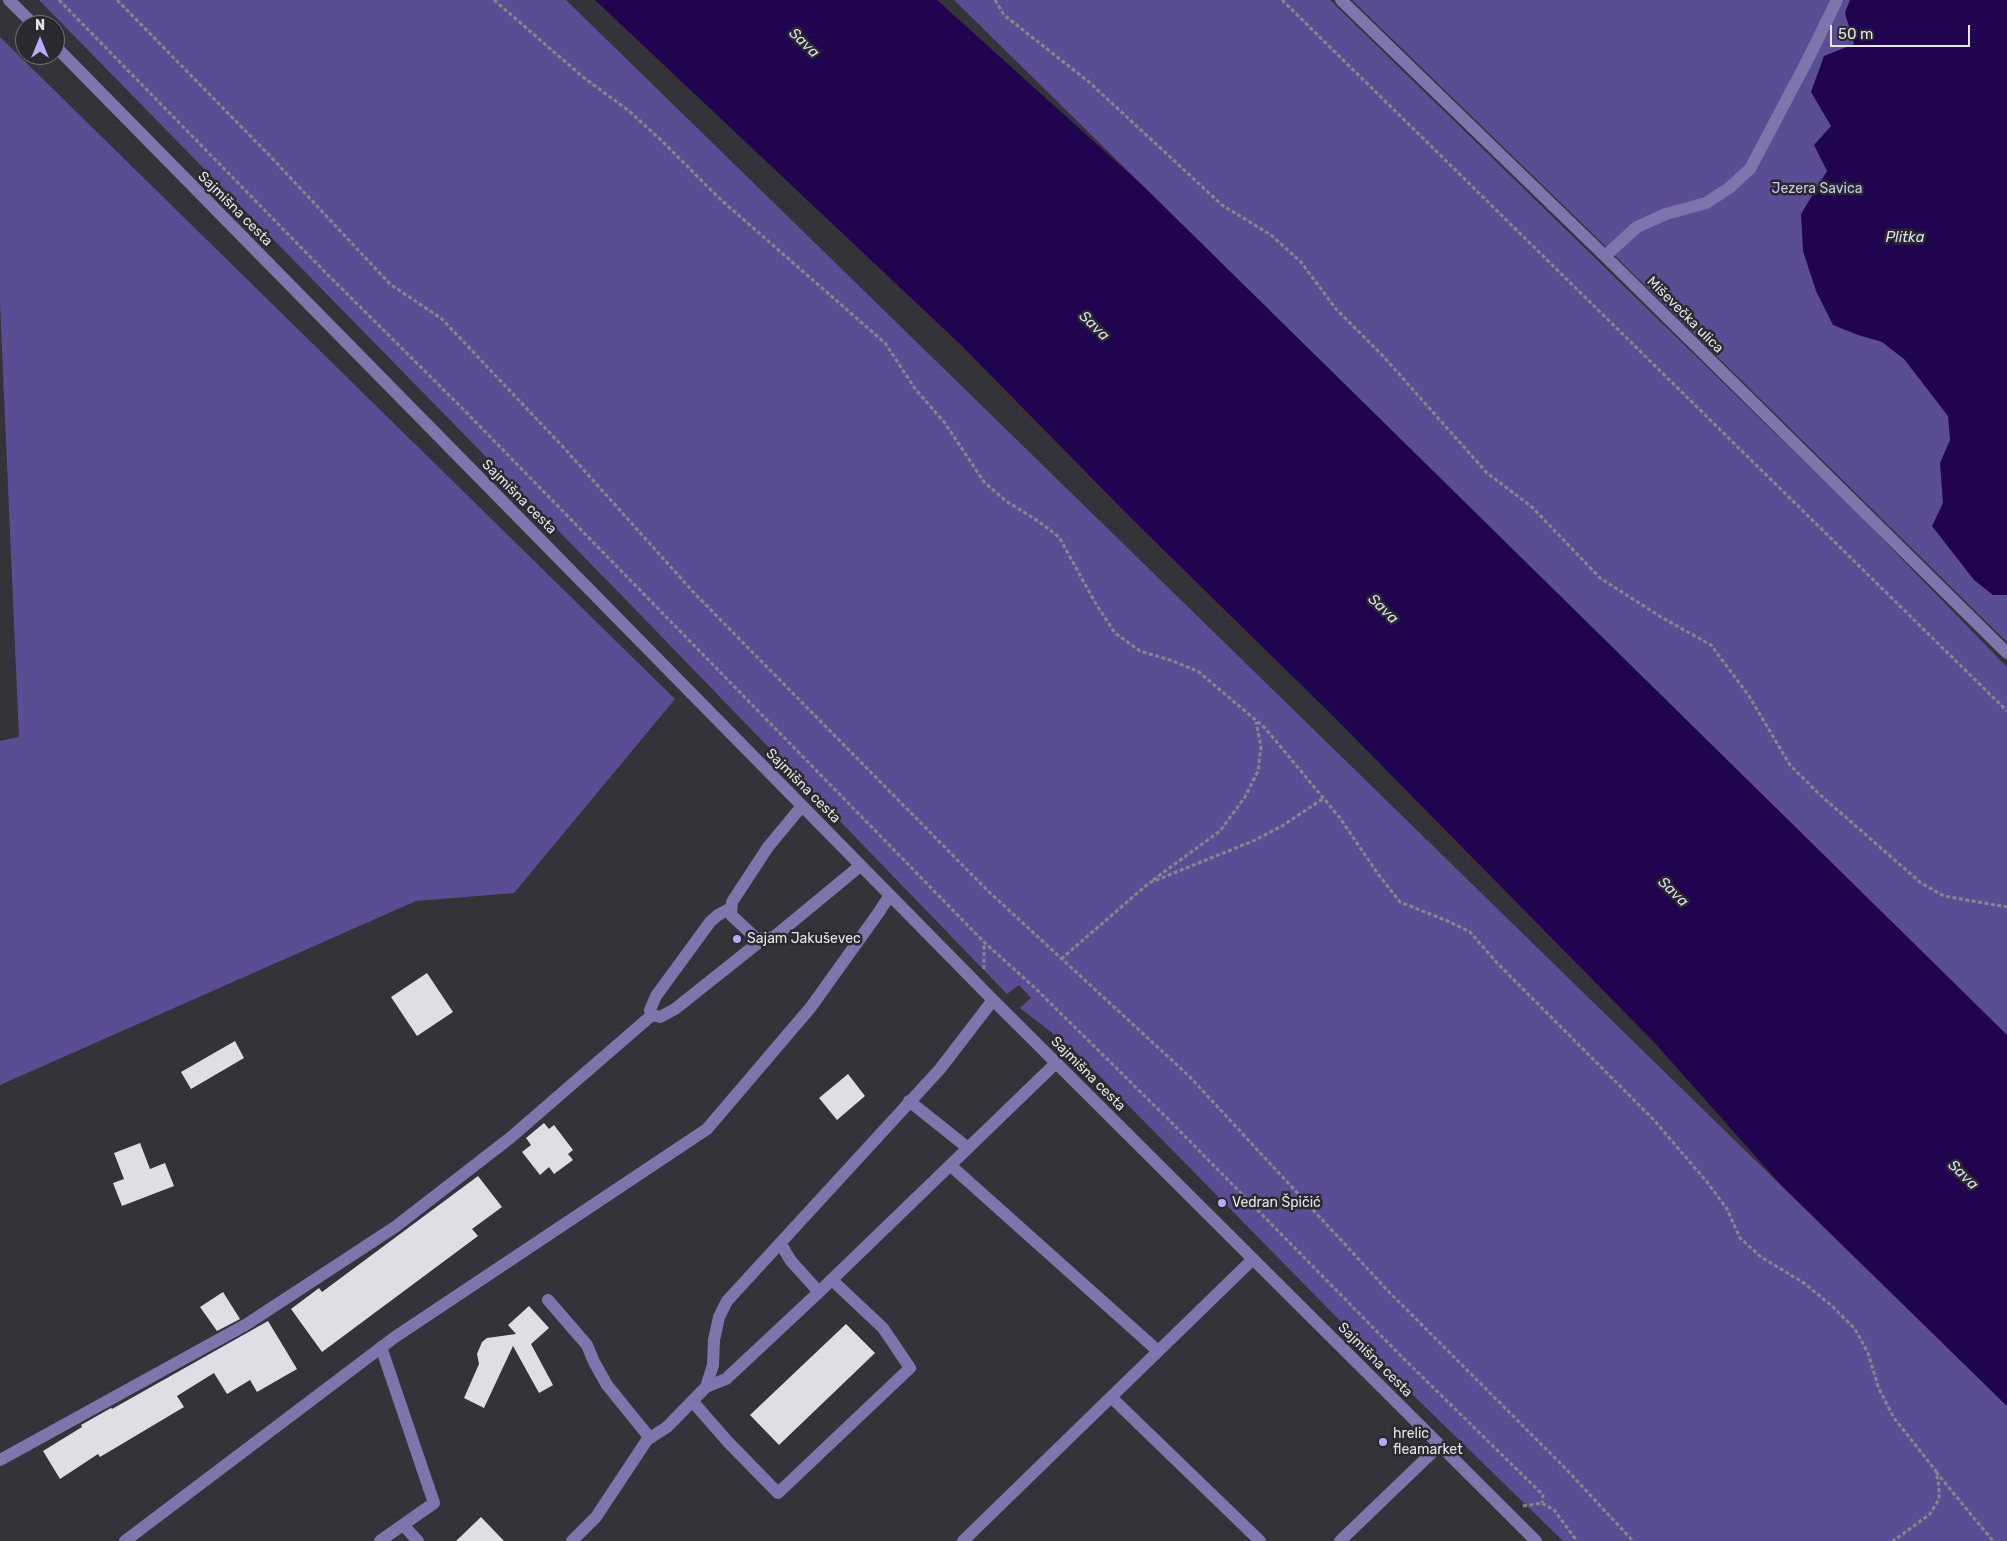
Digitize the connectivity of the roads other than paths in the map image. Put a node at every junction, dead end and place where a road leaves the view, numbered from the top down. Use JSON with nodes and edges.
{"nodes":[{"id":1,"x":9,"y":0,"type":"edge"},
{"id":2,"x":1340,"y":0,"type":"edge"},
{"id":3,"x":1837,"y":0,"type":"edge"},
{"id":4,"x":24,"y":15,"type":"edge"},
{"id":5,"x":65,"y":56,"type":"edge"},
{"id":6,"x":1605,"y":256,"type":"junction"},
{"id":7,"x":2005,"y":648,"type":"edge"},
{"id":8,"x":802,"y":806,"type":"junction"},
{"id":9,"x":860,"y":866,"type":"junction"},
{"id":10,"x":890,"y":895,"type":"junction"},
{"id":11,"x":731,"y":908,"type":"junction"},
{"id":12,"x":763,"y":939,"type":"junction"},
{"id":13,"x":993,"y":1000,"type":"junction"},
{"id":14,"x":652,"y":1015,"type":"junction"},
{"id":15,"x":1056,"y":1063,"type":"junction"},
{"id":16,"x":909,"y":1101,"type":"junction"},
{"id":17,"x":968,"y":1148,"type":"junction"},
{"id":18,"x":950,"y":1165,"type":"junction"},
{"id":19,"x":780,"y":1243,"type":"junction"},
{"id":20,"x":1253,"y":1259,"type":"junction"},
{"id":21,"x":832,"y":1280,"type":"junction"},
{"id":22,"x":819,"y":1292,"type":"junction"},
{"id":23,"x":548,"y":1300,"type":"dead end"},
{"id":24,"x":381,"y":1348,"type":"junction"},
{"id":25,"x":1158,"y":1351,"type":"junction"},
{"id":26,"x":706,"y":1387,"type":"junction"},
{"id":27,"x":1111,"y":1397,"type":"junction"},
{"id":28,"x":693,"y":1402,"type":"junction"},
{"id":29,"x":650,"y":1438,"type":"junction"},
{"id":30,"x":1440,"y":1445,"type":"junction"},
{"id":31,"x":0,"y":1460,"type":"edge"},
{"id":32,"x":403,"y":1525,"type":"junction"},
{"id":33,"x":125,"y":1541,"type":"edge"},
{"id":34,"x":380,"y":1541,"type":"edge"},
{"id":35,"x":418,"y":1541,"type":"edge"},
{"id":36,"x":572,"y":1541,"type":"edge"},
{"id":37,"x":963,"y":1541,"type":"edge"},
{"id":38,"x":1260,"y":1541,"type":"edge"},
{"id":39,"x":1340,"y":1541,"type":"edge"},
{"id":40,"x":1536,"y":1541,"type":"edge"}],
"edges":[{"from":1,"to":4,"type":"street"},
{"from":2,"to":6,"type":"street","name":"Miševečka ulica"},
{"from":3,"to":6,"type":"street"},
{"from":5,"to":8,"type":"street","name":"Sajmišna cesta"},
{"from":6,"to":7,"type":"street","name":"Miševečka ulica"},
{"from":8,"to":9,"type":"street","name":"Sajmišna cesta"},
{"from":8,"to":11,"type":"street"},
{"from":9,"to":10,"type":"street","name":"Sajmišna cesta"},
{"from":9,"to":12,"type":"street"},
{"from":10,"to":13,"type":"street","name":"Sajmišna cesta"},
{"from":10,"to":24,"type":"street"},
{"from":11,"to":12,"type":"street"},
{"from":11,"to":14,"type":"street"},
{"from":12,"to":14,"type":"street"},
{"from":13,"to":15,"type":"street","name":"Sajmišna cesta"},
{"from":13,"to":16,"type":"street"},
{"from":14,"to":31,"type":"street"},
{"from":15,"to":17,"type":"street"},
{"from":15,"to":20,"type":"street","name":"Sajmišna cesta"},
{"from":16,"to":17,"type":"street"},
{"from":16,"to":19,"type":"street"},
{"from":17,"to":18,"type":"street"},
{"from":18,"to":21,"type":"street"},
{"from":18,"to":25,"type":"street"},
{"from":19,"to":22,"type":"street"},
{"from":19,"to":26,"type":"street"},
{"from":20,"to":25,"type":"street"},
{"from":20,"to":30,"type":"street","name":"Sajmišna cesta"},
{"from":21,"to":22,"type":"street"},
{"from":21,"to":28,"type":"street"},
{"from":22,"to":26,"type":"street"},
{"from":23,"to":29,"type":"street"},
{"from":24,"to":32,"type":"street"},
{"from":24,"to":33,"type":"street"},
{"from":25,"to":27,"type":"street"},
{"from":26,"to":28,"type":"street"},
{"from":27,"to":37,"type":"street"},
{"from":27,"to":38,"type":"street"},
{"from":28,"to":29,"type":"street"},
{"from":29,"to":36,"type":"street"},
{"from":30,"to":39,"type":"street"},
{"from":30,"to":40,"type":"street","name":"Sajmišna cesta"},
{"from":32,"to":34,"type":"street"},
{"from":32,"to":35,"type":"street"}]}
